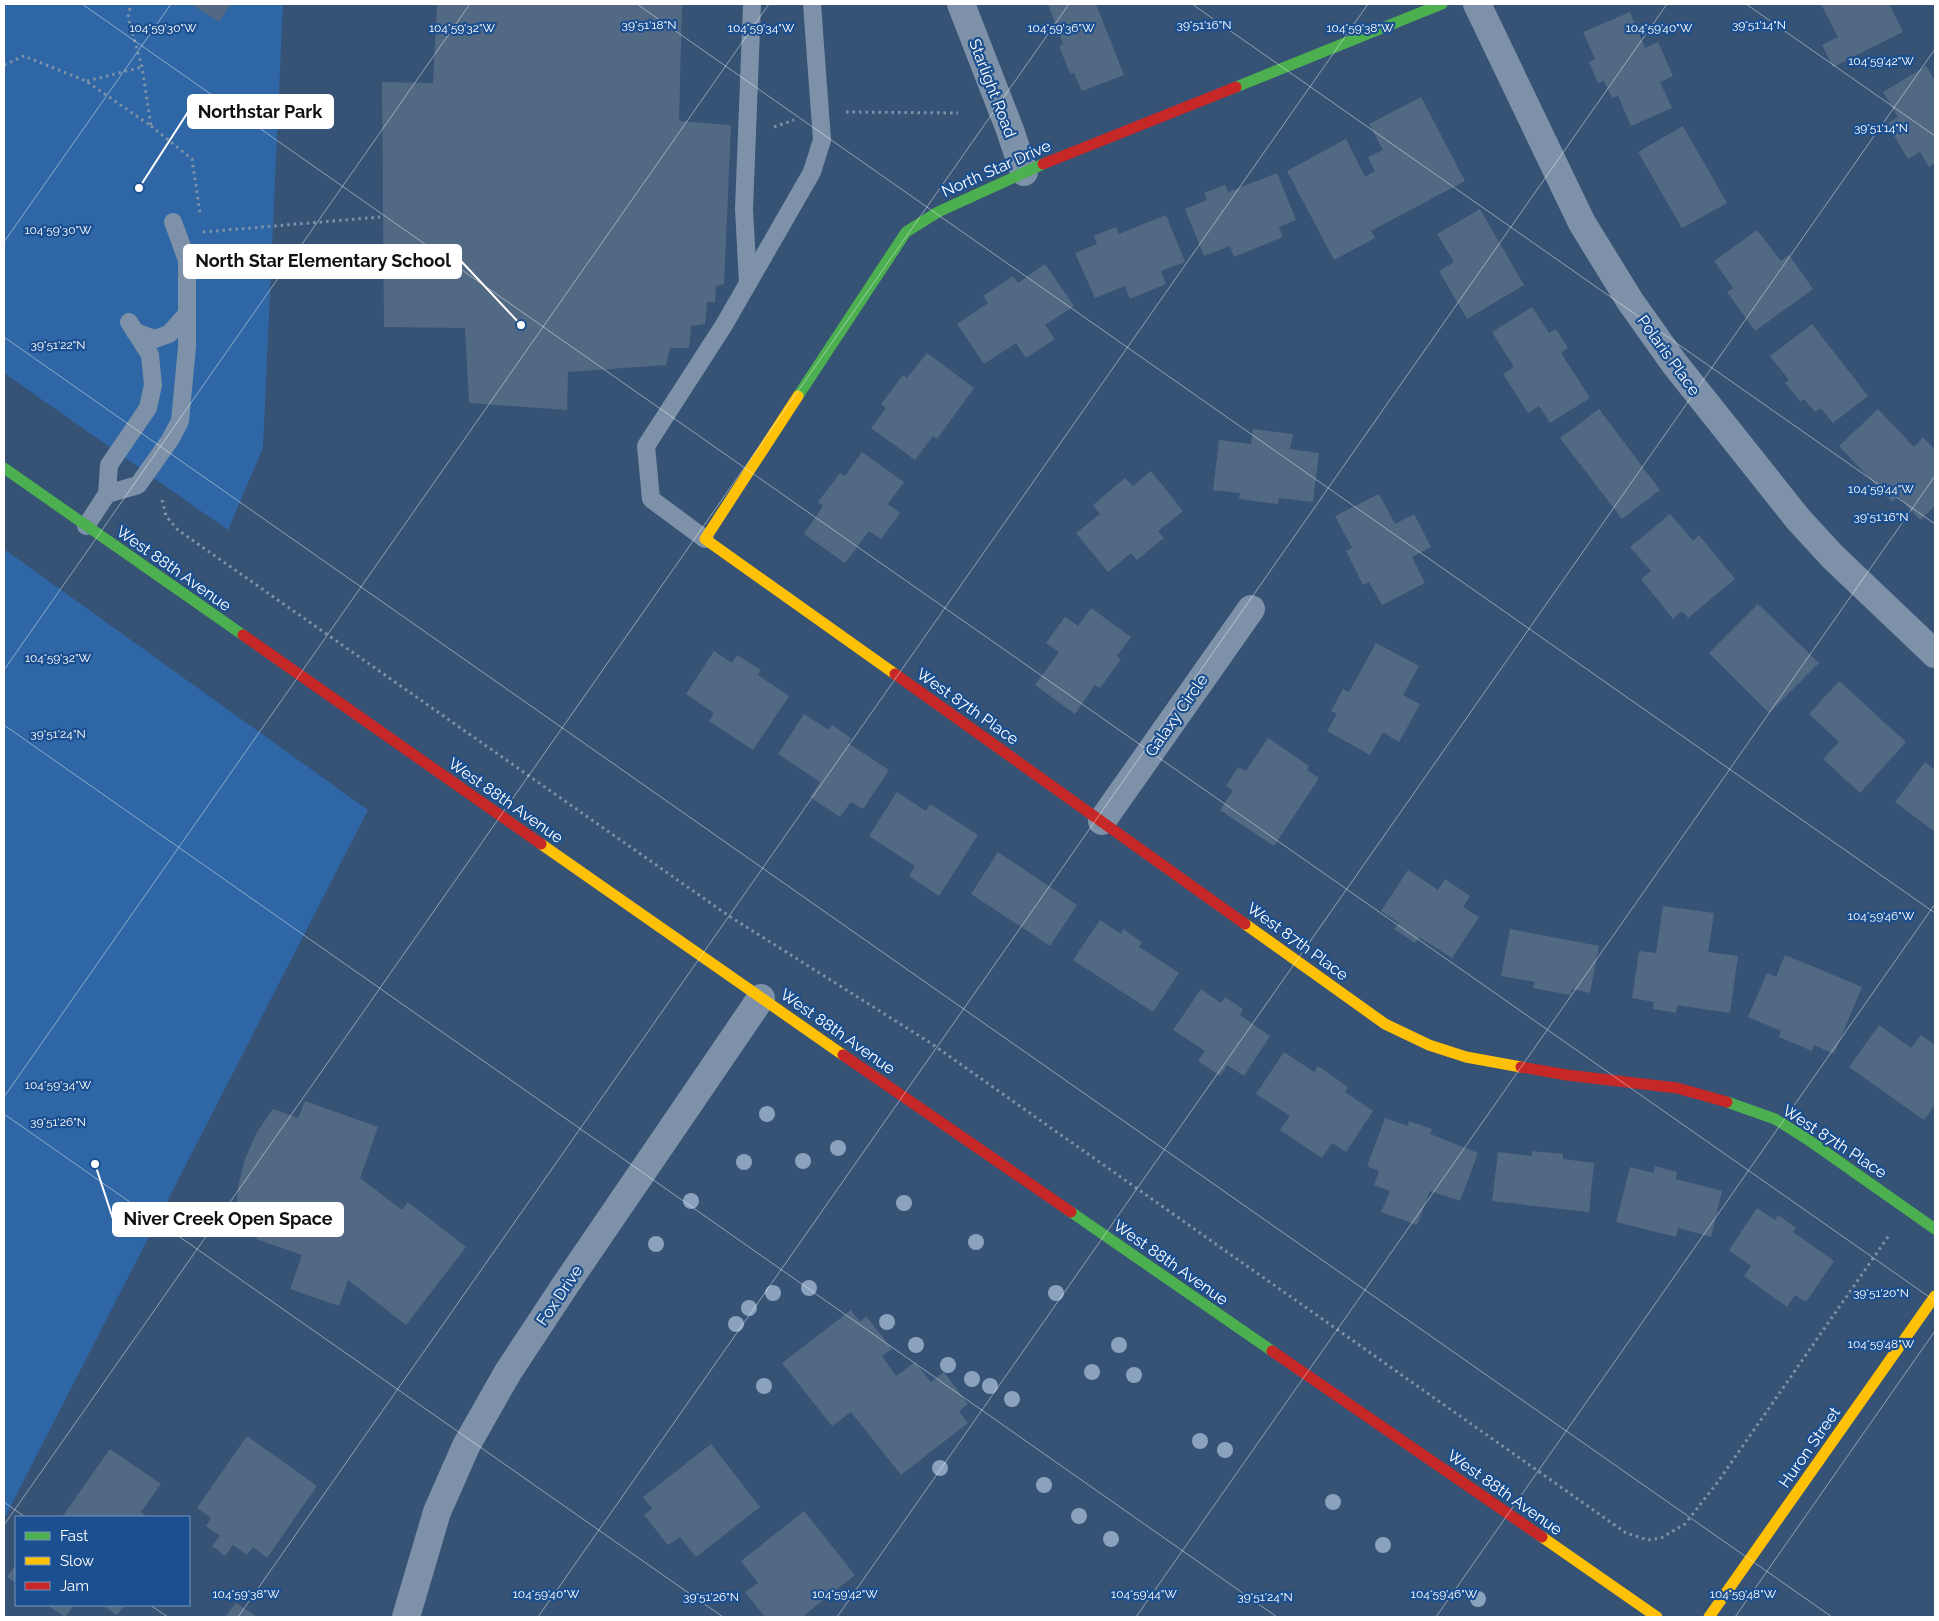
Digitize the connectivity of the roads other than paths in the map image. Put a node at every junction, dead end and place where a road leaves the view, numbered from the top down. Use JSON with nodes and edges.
{"nodes":[{"id":1,"x":752,"y":4,"type":"edge"},
{"id":2,"x":812,"y":4,"type":"edge"},
{"id":3,"x":961,"y":4,"type":"edge"},
{"id":4,"x":1442,"y":4,"type":"edge"},
{"id":5,"x":1478,"y":4,"type":"edge"},
{"id":6,"x":1024,"y":172,"type":"junction"},
{"id":7,"x":174,"y":222,"type":"dead end"},
{"id":8,"x":748,"y":283,"type":"junction"},
{"id":9,"x":186,"y":315,"type":"junction"},
{"id":10,"x":4,"y":468,"type":"edge"},
{"id":11,"x":107,"y":494,"type":"junction"},
{"id":12,"x":86,"y":526,"type":"junction"},
{"id":13,"x":704,"y":539,"type":"junction"},
{"id":14,"x":1250,"y":610,"type":"dead end"},
{"id":15,"x":1935,"y":654,"type":"edge"},
{"id":16,"x":1102,"y":821,"type":"junction"},
{"id":17,"x":761,"y":998,"type":"junction"},
{"id":18,"x":1935,"y":1229,"type":"edge"},
{"id":19,"x":1935,"y":1296,"type":"edge"},
{"id":20,"x":406,"y":1617,"type":"edge"},
{"id":21,"x":1657,"y":1617,"type":"edge"},
{"id":22,"x":1709,"y":1617,"type":"edge"}],
"edges":[{"from":1,"to":8,"type":"lane"},
{"from":2,"to":8,"type":"lane"},
{"from":3,"to":6,"type":"street","name":"Starlight Road"},
{"from":4,"to":6,"type":"main road","name":"North Star Drive"},
{"from":5,"to":15,"type":"street","name":"Polaris Place"},
{"from":6,"to":13,"type":"main road","name":"North Star Drive"},
{"from":7,"to":9,"type":"lane"},
{"from":8,"to":13,"type":"lane"},
{"from":9,"to":11,"type":"lane"},
{"from":9,"to":11,"type":"lane"},
{"from":10,"to":12,"type":"main road","name":"West 88th Avenue"},
{"from":11,"to":12,"type":"lane"},
{"from":12,"to":17,"type":"main road","name":"West 88th Avenue"},
{"from":13,"to":16,"type":"main road","name":"West 87th Place"},
{"from":14,"to":16,"type":"street","name":"Galaxy Circle"},
{"from":16,"to":18,"type":"main road","name":"West 87th Place"},
{"from":17,"to":20,"type":"street","name":"Fox Drive"},
{"from":17,"to":21,"type":"main road","name":"West 88th Avenue"},
{"from":19,"to":22,"type":"main road","name":"Huron Street"}]}
